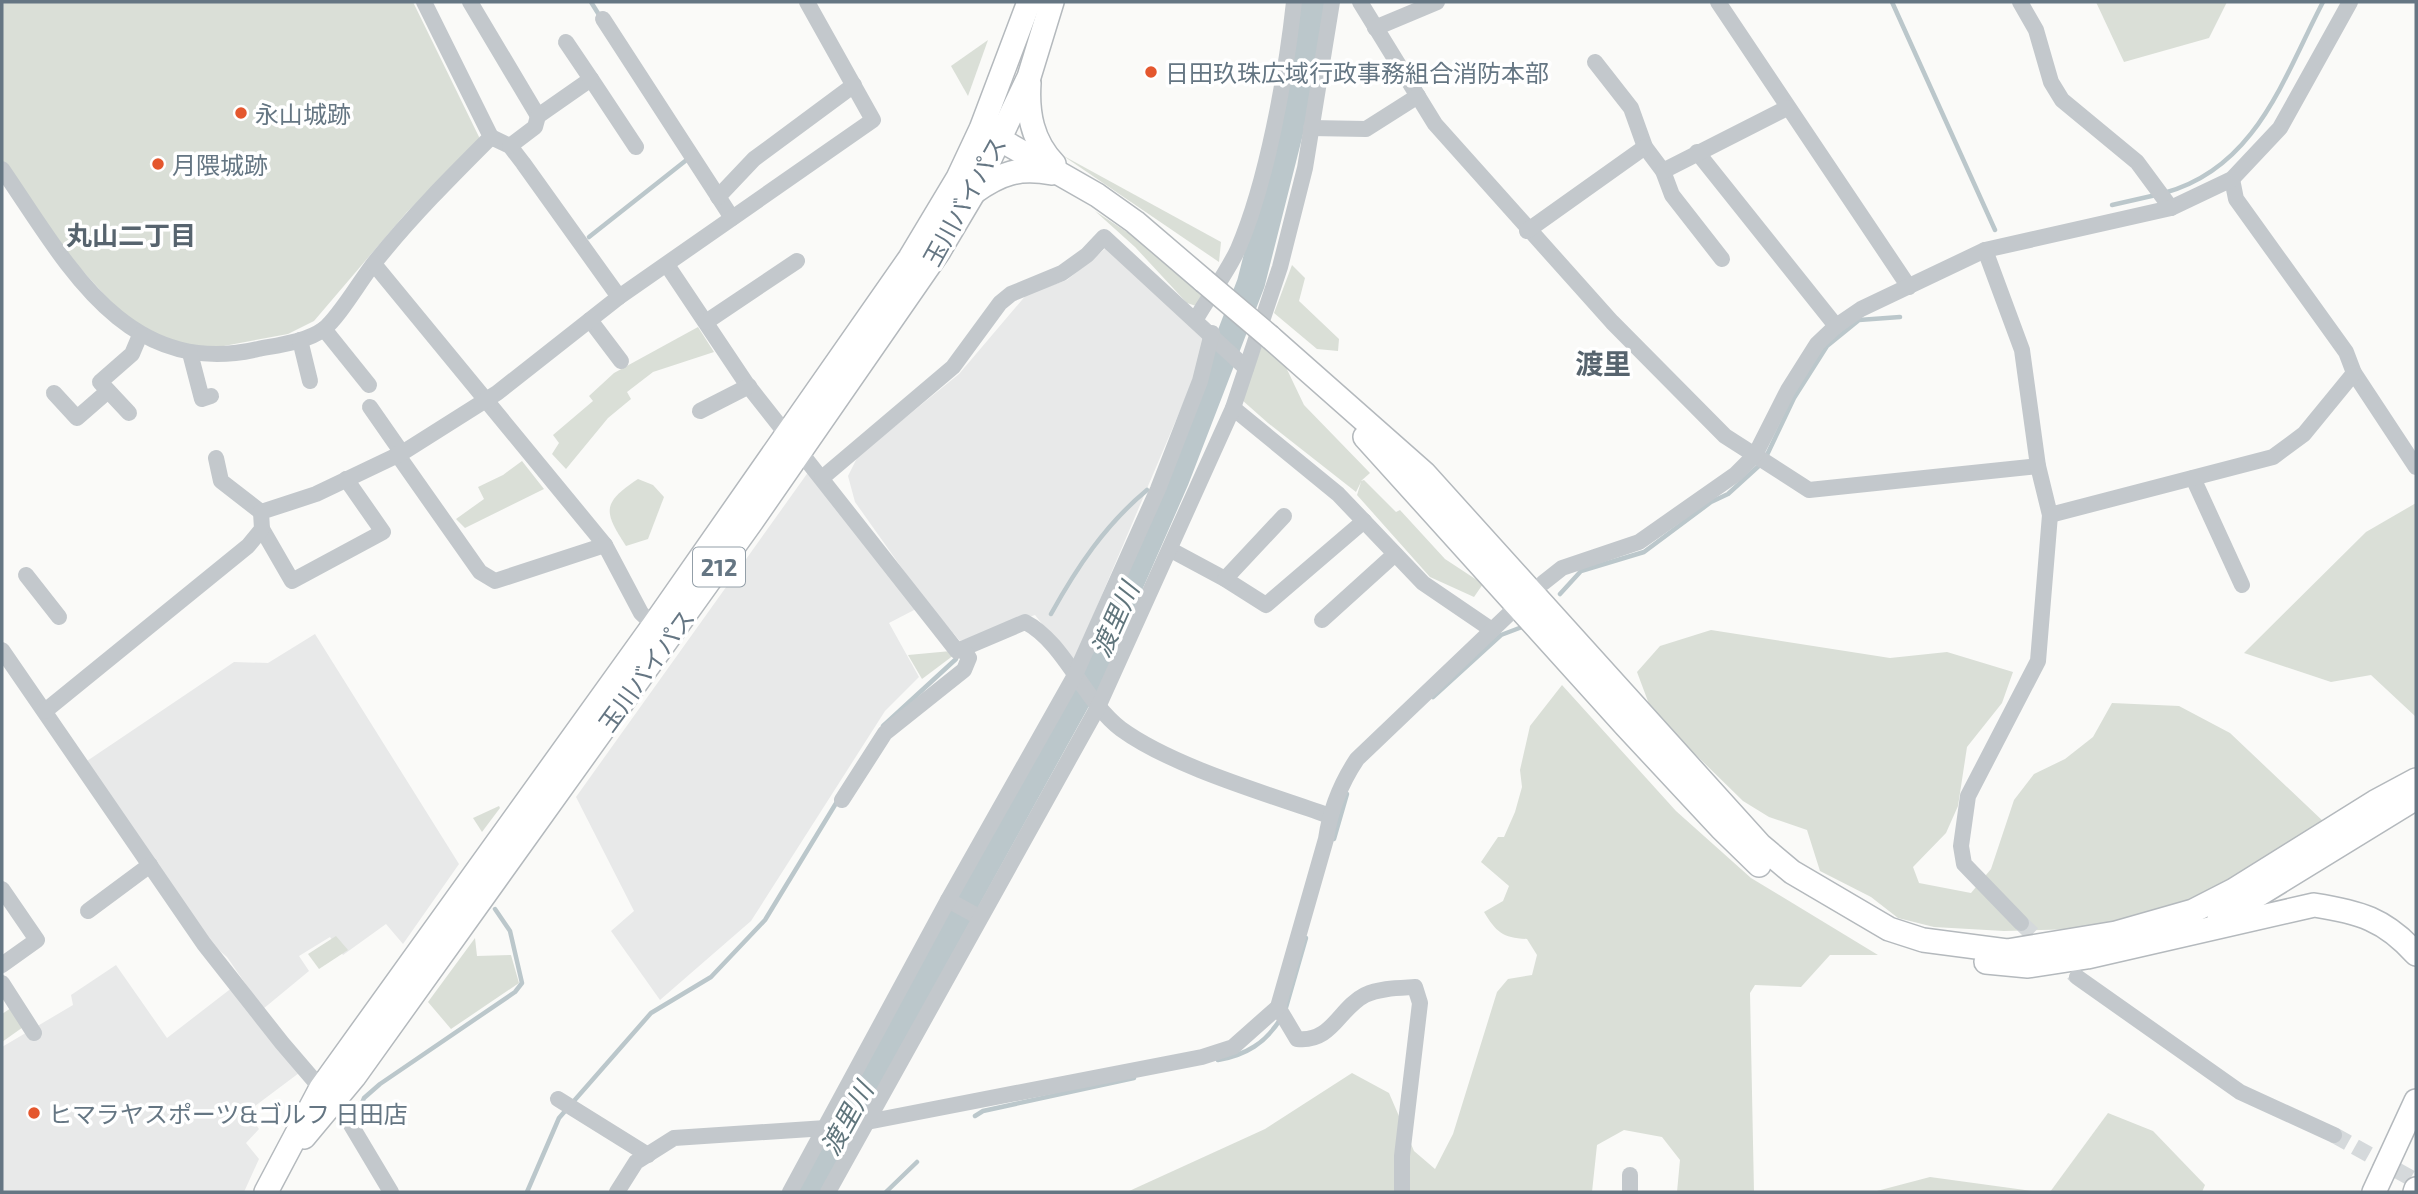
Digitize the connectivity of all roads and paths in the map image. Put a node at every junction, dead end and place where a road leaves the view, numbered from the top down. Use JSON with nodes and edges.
{"nodes":[{"id":1,"x":424,"y":2,"type":"edge"},
{"id":2,"x":470,"y":2,"type":"edge"},
{"id":3,"x":1030,"y":2,"type":"edge"},
{"id":4,"x":1052,"y":2,"type":"edge"},
{"id":5,"x":1294,"y":2,"type":"edge"},
{"id":6,"x":1332,"y":2,"type":"edge"},
{"id":7,"x":1360,"y":2,"type":"edge"},
{"id":8,"x":1437,"y":2,"type":"edge"},
{"id":9,"x":1718,"y":2,"type":"edge"},
{"id":10,"x":2020,"y":2,"type":"edge"},
{"id":11,"x":2350,"y":2,"type":"edge"},
{"id":12,"x":811,"y":3,"type":"edge"},
{"id":13,"x":603,"y":19,"type":"dead end"},
{"id":14,"x":1375,"y":28,"type":"junction"},
{"id":15,"x":566,"y":42,"type":"dead end"},
{"id":16,"x":1595,"y":62,"type":"dead end"},
{"id":17,"x":1029,"y":77,"type":"junction"},
{"id":18,"x":591,"y":79,"type":"junction"},
{"id":19,"x":854,"y":85,"type":"junction"},
{"id":20,"x":1418,"y":96,"type":"junction"},
{"id":21,"x":1787,"y":108,"type":"junction"},
{"id":22,"x":538,"y":116,"type":"junction"},
{"id":23,"x":1311,"y":128,"type":"junction"},
{"id":24,"x":990,"y":134,"type":"junction"},
{"id":25,"x":491,"y":137,"type":"junction"},
{"id":26,"x":510,"y":146,"type":"junction"},
{"id":27,"x":636,"y":147,"type":"dead end"},
{"id":28,"x":1645,"y":147,"type":"junction"},
{"id":29,"x":1697,"y":152,"type":"junction"},
{"id":30,"x":2,"y":169,"type":"edge"},
{"id":31,"x":1663,"y":171,"type":"junction"},
{"id":32,"x":1065,"y":176,"type":"junction"},
{"id":33,"x":2232,"y":179,"type":"junction"},
{"id":34,"x":974,"y":192,"type":"junction"},
{"id":35,"x":718,"y":197,"type":"junction"},
{"id":36,"x":2165,"y":199,"type":"junction"},
{"id":37,"x":732,"y":218,"type":"junction"},
{"id":38,"x":1528,"y":231,"type":"junction"},
{"id":39,"x":1985,"y":250,"type":"junction"},
{"id":40,"x":1721,"y":259,"type":"dead end"},
{"id":41,"x":797,"y":261,"type":"dead end"},
{"id":42,"x":374,"y":264,"type":"junction"},
{"id":43,"x":667,"y":265,"type":"junction"},
{"id":44,"x":1909,"y":287,"type":"junction"},
{"id":45,"x":619,"y":297,"type":"junction"},
{"id":46,"x":1196,"y":319,"type":"junction"},
{"id":47,"x":590,"y":320,"type":"junction"},
{"id":48,"x":706,"y":322,"type":"junction"},
{"id":49,"x":1836,"y":326,"type":"junction"},
{"id":50,"x":324,"y":329,"type":"junction"},
{"id":51,"x":1212,"y":333,"type":"junction"},
{"id":52,"x":140,"y":335,"type":"junction"},
{"id":53,"x":300,"y":340,"type":"junction"},
{"id":54,"x":190,"y":353,"type":"junction"},
{"id":55,"x":621,"y":361,"type":"dead end"},
{"id":56,"x":1298,"y":361,"type":"junction"},
{"id":57,"x":1246,"y":368,"type":"junction"},
{"id":58,"x":2354,"y":373,"type":"junction"},
{"id":59,"x":310,"y":381,"type":"dead end"},
{"id":60,"x":369,"y":385,"type":"dead end"},
{"id":61,"x":749,"y":386,"type":"junction"},
{"id":62,"x":108,"y":391,"type":"junction"},
{"id":63,"x":54,"y":393,"type":"dead end"},
{"id":64,"x":211,"y":396,"type":"dead end"},
{"id":65,"x":486,"y":400,"type":"junction"},
{"id":66,"x":370,"y":407,"type":"dead end"},
{"id":67,"x":1233,"y":408,"type":"junction"},
{"id":68,"x":700,"y":411,"type":"dead end"},
{"id":69,"x":129,"y":413,"type":"dead end"},
{"id":70,"x":785,"y":434,"type":"junction"},
{"id":71,"x":801,"y":452,"type":"junction"},
{"id":72,"x":399,"y":453,"type":"junction"},
{"id":73,"x":216,"y":458,"type":"dead end"},
{"id":74,"x":1761,"y":459,"type":"junction"},
{"id":75,"x":2038,"y":466,"type":"junction"},
{"id":76,"x":2416,"y":467,"type":"edge"},
{"id":77,"x":822,"y":478,"type":"junction"},
{"id":78,"x":2193,"y":478,"type":"junction"},
{"id":79,"x":346,"y":479,"type":"junction"},
{"id":80,"x":261,"y":512,"type":"junction"},
{"id":81,"x":2050,"y":515,"type":"junction"},
{"id":82,"x":1284,"y":516,"type":"dead end"},
{"id":83,"x":1364,"y":521,"type":"junction"},
{"id":84,"x":262,"y":529,"type":"junction"},
{"id":85,"x":605,"y":545,"type":"junction"},
{"id":86,"x":1171,"y":550,"type":"junction"},
{"id":87,"x":1395,"y":554,"type":"junction"},
{"id":88,"x":26,"y":575,"type":"dead end"},
{"id":89,"x":1225,"y":579,"type":"junction"},
{"id":90,"x":1544,"y":583,"type":"dead end"},
{"id":91,"x":2242,"y":585,"type":"dead end"},
{"id":92,"x":1510,"y":612,"type":"dead end"},
{"id":93,"x":59,"y":617,"type":"dead end"},
{"id":94,"x":1322,"y":620,"type":"dead end"},
{"id":95,"x":1492,"y":630,"type":"junction"},
{"id":96,"x":661,"y":631,"type":"junction"},
{"id":97,"x":963,"y":649,"type":"junction"},
{"id":98,"x":2,"y":650,"type":"edge"},
{"id":99,"x":1074,"y":677,"type":"junction"},
{"id":100,"x":1098,"y":707,"type":"junction"},
{"id":101,"x":45,"y":711,"type":"junction"},
{"id":102,"x":2416,"y":766,"type":"edge"},
{"id":103,"x":2416,"y":780,"type":"edge"},
{"id":104,"x":2416,"y":798,"type":"edge"},
{"id":105,"x":842,"y":800,"type":"dead end"},
{"id":106,"x":2375,"y":802,"type":"junction"},
{"id":107,"x":1330,"y":816,"type":"junction"},
{"id":108,"x":150,"y":865,"type":"junction"},
{"id":109,"x":2,"y":889,"type":"edge"},
{"id":110,"x":948,"y":900,"type":"junction"},
{"id":111,"x":88,"y":911,"type":"dead end"},
{"id":112,"x":979,"y":917,"type":"junction"},
{"id":113,"x":2021,"y":923,"type":"tunnel mouth"},
{"id":114,"x":2205,"y":928,"type":"junction"},
{"id":115,"x":2416,"y":954,"type":"edge"},
{"id":116,"x":2,"y":965,"type":"edge"},
{"id":117,"x":2077,"y":976,"type":"tunnel mouth"},
{"id":118,"x":2,"y":983,"type":"edge"},
{"id":119,"x":1282,"y":1013,"type":"junction"},
{"id":120,"x":34,"y":1033,"type":"dead end"},
{"id":121,"x":328,"y":1096,"type":"junction"},
{"id":122,"x":558,"y":1099,"type":"dead end"},
{"id":123,"x":2416,"y":1101,"type":"edge"},
{"id":124,"x":867,"y":1122,"type":"junction"},
{"id":125,"x":826,"y":1128,"type":"junction"},
{"id":126,"x":2334,"y":1135,"type":"tunnel mouth"},
{"id":127,"x":648,"y":1155,"type":"junction"},
{"id":128,"x":1630,"y":1175,"type":"dead end"},
{"id":129,"x":266,"y":1192,"type":"edge"},
{"id":130,"x":391,"y":1192,"type":"edge"},
{"id":131,"x":617,"y":1192,"type":"edge"},
{"id":132,"x":790,"y":1192,"type":"edge"},
{"id":133,"x":828,"y":1192,"type":"edge"},
{"id":134,"x":1402,"y":1192,"type":"edge"},
{"id":135,"x":1630,"y":1192,"type":"edge"},
{"id":136,"x":2374,"y":1192,"type":"edge"}],
"edges":[{"from":1,"to":25,"type":"street"},
{"from":2,"to":22,"type":"street"},
{"from":3,"to":24,"type":"highway","name":"玉川バイパス","number":"212"},
{"from":4,"to":17,"type":"highway","name":"玉川バイパス","number":"212"},
{"from":5,"to":46,"type":"street"},
{"from":6,"to":23,"type":"street"},
{"from":7,"to":14,"type":"street"},
{"from":8,"to":14,"type":"street"},
{"from":9,"to":21,"type":"street"},
{"from":10,"to":36,"type":"street"},
{"from":11,"to":33,"type":"street"},
{"from":12,"to":19,"type":"street"},
{"from":13,"to":35,"type":"street"},
{"from":14,"to":20,"type":"street"},
{"from":15,"to":18,"type":"street"},
{"from":16,"to":28,"type":"street"},
{"from":17,"to":24,"type":"highway","name":"玉川バイパス","number":"212"},
{"from":17,"to":32,"type":"highway"},
{"from":18,"to":22,"type":"street"},
{"from":18,"to":27,"type":"street"},
{"from":19,"to":35,"type":"street"},
{"from":19,"to":37,"type":"street"},
{"from":20,"to":23,"type":"street"},
{"from":20,"to":38,"type":"street"},
{"from":21,"to":29,"type":"street"},
{"from":21,"to":44,"type":"street"},
{"from":22,"to":26,"type":"street"},
{"from":23,"to":57,"type":"street"},
{"from":24,"to":32,"type":"highway"},
{"from":24,"to":34,"type":"highway","name":"玉川バイパス","number":"212"},
{"from":24,"to":70,"type":"highway","name":"玉川バイパス","number":"212"},
{"from":25,"to":26,"type":"street"},
{"from":25,"to":42,"type":"street"},
{"from":26,"to":45,"type":"street"},
{"from":28,"to":31,"type":"street"},
{"from":28,"to":38,"type":"street"},
{"from":29,"to":31,"type":"street"},
{"from":29,"to":49,"type":"street"},
{"from":30,"to":52,"type":"street"},
{"from":31,"to":40,"type":"street"},
{"from":32,"to":34,"type":"highway"},
{"from":32,"to":56,"type":"highway","bridge":true},
{"from":33,"to":36,"type":"street"},
{"from":33,"to":58,"type":"street"},
{"from":34,"to":71,"type":"highway","name":"玉川バイパス","number":"212"},
{"from":35,"to":37,"type":"street"},
{"from":36,"to":39,"type":"street"},
{"from":37,"to":43,"type":"street"},
{"from":38,"to":74,"type":"street"},
{"from":39,"to":44,"type":"street"},
{"from":39,"to":75,"type":"street"},
{"from":41,"to":48,"type":"street"},
{"from":42,"to":50,"type":"street"},
{"from":42,"to":65,"type":"street"},
{"from":43,"to":45,"type":"street"},
{"from":43,"to":48,"type":"street"},
{"from":44,"to":49,"type":"street"},
{"from":45,"to":47,"type":"street"},
{"from":46,"to":51,"type":"street"},
{"from":46,"to":77,"type":"street"},
{"from":47,"to":55,"type":"street"},
{"from":47,"to":65,"type":"street"},
{"from":48,"to":61,"type":"street"},
{"from":49,"to":74,"type":"street"},
{"from":50,"to":53,"type":"street"},
{"from":50,"to":60,"type":"street"},
{"from":51,"to":57,"type":"street"},
{"from":51,"to":99,"type":"street"},
{"from":52,"to":54,"type":"street"},
{"from":52,"to":62,"type":"street"},
{"from":53,"to":54,"type":"street"},
{"from":53,"to":59,"type":"street"},
{"from":54,"to":64,"type":"street"},
{"from":56,"to":106,"type":"highway"},
{"from":56,"to":114,"type":"highway"},
{"from":57,"to":67,"type":"street"},
{"from":58,"to":76,"type":"street"},
{"from":58,"to":78,"type":"street"},
{"from":61,"to":68,"type":"street"},
{"from":61,"to":70,"type":"street"},
{"from":62,"to":63,"type":"street"},
{"from":62,"to":69,"type":"street"},
{"from":65,"to":72,"type":"street"},
{"from":65,"to":85,"type":"street"},
{"from":66,"to":72,"type":"street"},
{"from":67,"to":83,"type":"street"},
{"from":67,"to":86,"type":"street"},
{"from":70,"to":71,"type":"street"},
{"from":70,"to":96,"type":"highway","name":"玉川バイパス","number":"212"},
{"from":71,"to":77,"type":"street"},
{"from":71,"to":96,"type":"highway","name":"玉川バイパス","number":"212"},
{"from":72,"to":79,"type":"street"},
{"from":72,"to":85,"type":"street"},
{"from":73,"to":80,"type":"street"},
{"from":74,"to":75,"type":"street"},
{"from":74,"to":90,"type":"street"},
{"from":75,"to":81,"type":"street"},
{"from":77,"to":97,"type":"street"},
{"from":78,"to":81,"type":"street"},
{"from":78,"to":91,"type":"street"},
{"from":79,"to":80,"type":"street"},
{"from":79,"to":84,"type":"street"},
{"from":80,"to":84,"type":"street"},
{"from":81,"to":113,"type":"street"},
{"from":82,"to":89,"type":"street"},
{"from":83,"to":87,"type":"street"},
{"from":83,"to":89,"type":"street"},
{"from":84,"to":101,"type":"street"},
{"from":85,"to":96,"type":"street"},
{"from":86,"to":89,"type":"street"},
{"from":86,"to":100,"type":"street"},
{"from":87,"to":94,"type":"street"},
{"from":87,"to":95,"type":"street"},
{"from":88,"to":93,"type":"street"},
{"from":92,"to":95,"type":"street"},
{"from":95,"to":107,"type":"street"},
{"from":96,"to":121,"type":"highway","name":"玉川バイパス","number":"212"},
{"from":97,"to":99,"type":"street"},
{"from":97,"to":105,"type":"street"},
{"from":98,"to":101,"type":"street"},
{"from":99,"to":100,"type":"street"},
{"from":99,"to":110,"type":"street"},
{"from":100,"to":107,"type":"street"},
{"from":100,"to":112,"type":"street"},
{"from":101,"to":108,"type":"street"},
{"from":102,"to":106,"type":"highway"},
{"from":103,"to":106,"type":"highway"},
{"from":104,"to":114,"type":"highway"},
{"from":107,"to":119,"type":"street"},
{"from":108,"to":111,"type":"street"},
{"from":108,"to":121,"type":"street"},
{"from":109,"to":116,"type":"street"},
{"from":110,"to":112,"type":"street"},
{"from":110,"to":125,"type":"street"},
{"from":112,"to":124,"type":"street"},
{"from":114,"to":115,"type":"highway"},
{"from":117,"to":126,"type":"street"},
{"from":118,"to":120,"type":"street"},
{"from":119,"to":124,"type":"street"},
{"from":119,"to":134,"type":"street"},
{"from":121,"to":129,"type":"highway","number":"212"},
{"from":121,"to":130,"type":"street"},
{"from":122,"to":127,"type":"street"},
{"from":123,"to":136,"type":"highway"},
{"from":124,"to":125,"type":"street"},
{"from":124,"to":133,"type":"street"},
{"from":125,"to":127,"type":"street"},
{"from":125,"to":132,"type":"street"},
{"from":127,"to":131,"type":"street"},
{"from":128,"to":135,"type":"street"}]}
